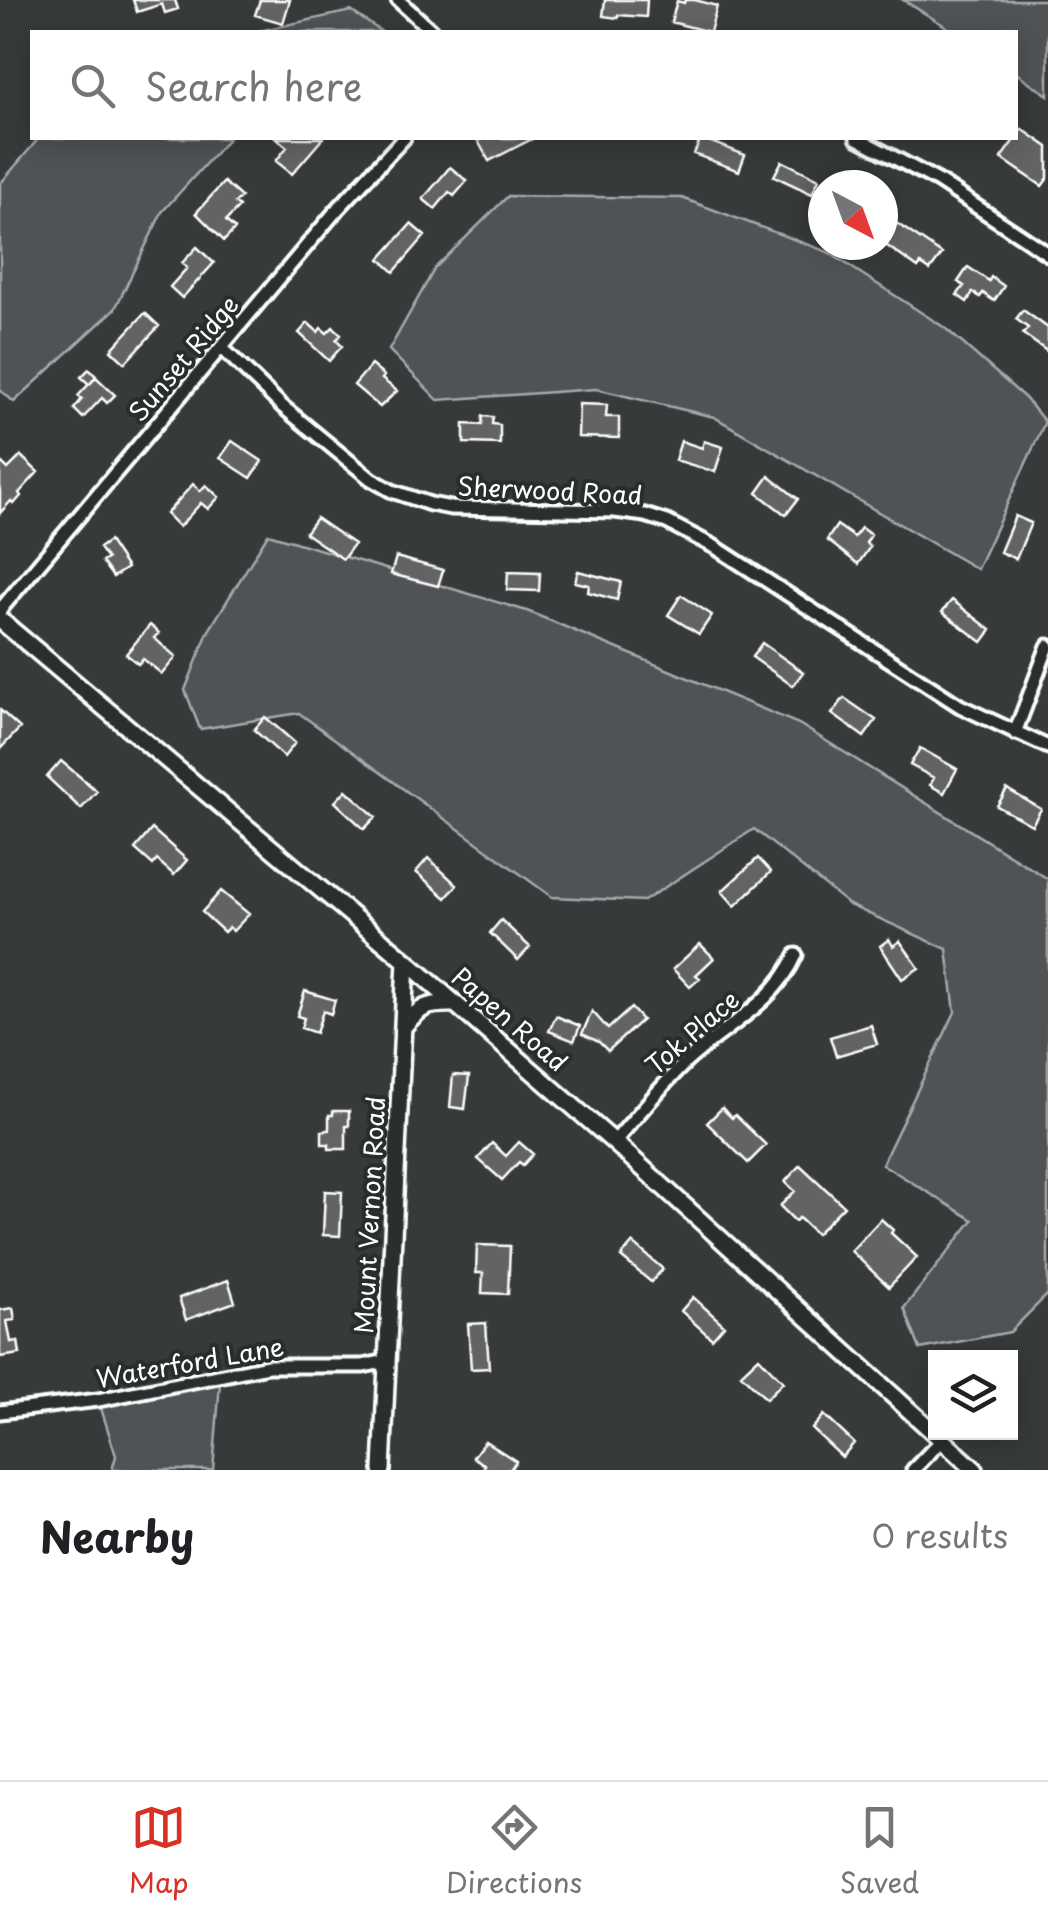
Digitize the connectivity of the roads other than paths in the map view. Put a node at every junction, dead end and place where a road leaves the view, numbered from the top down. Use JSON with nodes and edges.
{"nodes":[{"id":1,"x":398,"y":0,"type":"edge"},
{"id":2,"x":431,"y":30,"type":"edge"},
{"id":3,"x":402,"y":140,"type":"edge"},
{"id":4,"x":862,"y":140,"type":"edge"},
{"id":5,"x":1048,"y":254,"type":"edge"},
{"id":6,"x":222,"y":348,"type":"junction"},
{"id":7,"x":0,"y":610,"type":"edge"},
{"id":8,"x":0,"y":620,"type":"edge"},
{"id":9,"x":1048,"y":646,"type":"edge"},
{"id":10,"x":1015,"y":733,"type":"junction"},
{"id":11,"x":1048,"y":747,"type":"edge"},
{"id":12,"x":796,"y":954,"type":"dead end"},
{"id":13,"x":406,"y":962,"type":"junction"},
{"id":14,"x":456,"y":1004,"type":"junction"},
{"id":15,"x":403,"y":1027,"type":"junction"},
{"id":16,"x":614,"y":1142,"type":"junction"},
{"id":17,"x":387,"y":1361,"type":"junction"},
{"id":18,"x":0,"y":1412,"type":"edge"},
{"id":19,"x":928,"y":1427,"type":"edge"},
{"id":20,"x":942,"y":1440,"type":"joint"},
{"id":21,"x":382,"y":1470,"type":"edge"},
{"id":22,"x":913,"y":1470,"type":"edge"},
{"id":23,"x":974,"y":1470,"type":"edge"}],
"edges":[{"from":1,"to":2,"type":"street"},
{"from":3,"to":6,"type":"street","name":"Sunset Ridge"},
{"from":4,"to":5,"type":"street"},
{"from":6,"to":7,"type":"street","name":"Sunset Ridge"},
{"from":6,"to":10,"type":"street","name":"Sherwood Road"},
{"from":8,"to":13,"type":"street","name":"Papen Road"},
{"from":9,"to":10,"type":"street"},
{"from":10,"to":11,"type":"street","name":"Sherwood Road"},
{"from":12,"to":16,"type":"street","name":"Tok Place"},
{"from":13,"to":14,"type":"street","name":"Papen Road"},
{"from":13,"to":15,"type":"street","name":"Mount Vernon Road"},
{"from":14,"to":15,"type":"street"},
{"from":14,"to":16,"type":"street","name":"Papen Road"},
{"from":15,"to":17,"type":"street","name":"Mount Vernon Road"},
{"from":16,"to":19,"type":"street","name":"Papen Road"},
{"from":17,"to":18,"type":"street","name":"Waterford Lane"},
{"from":17,"to":21,"type":"street","name":"Mount Vernon Road"},
{"from":20,"to":22,"type":"street"},
{"from":20,"to":23,"type":"street","name":"Papen Road"}]}
